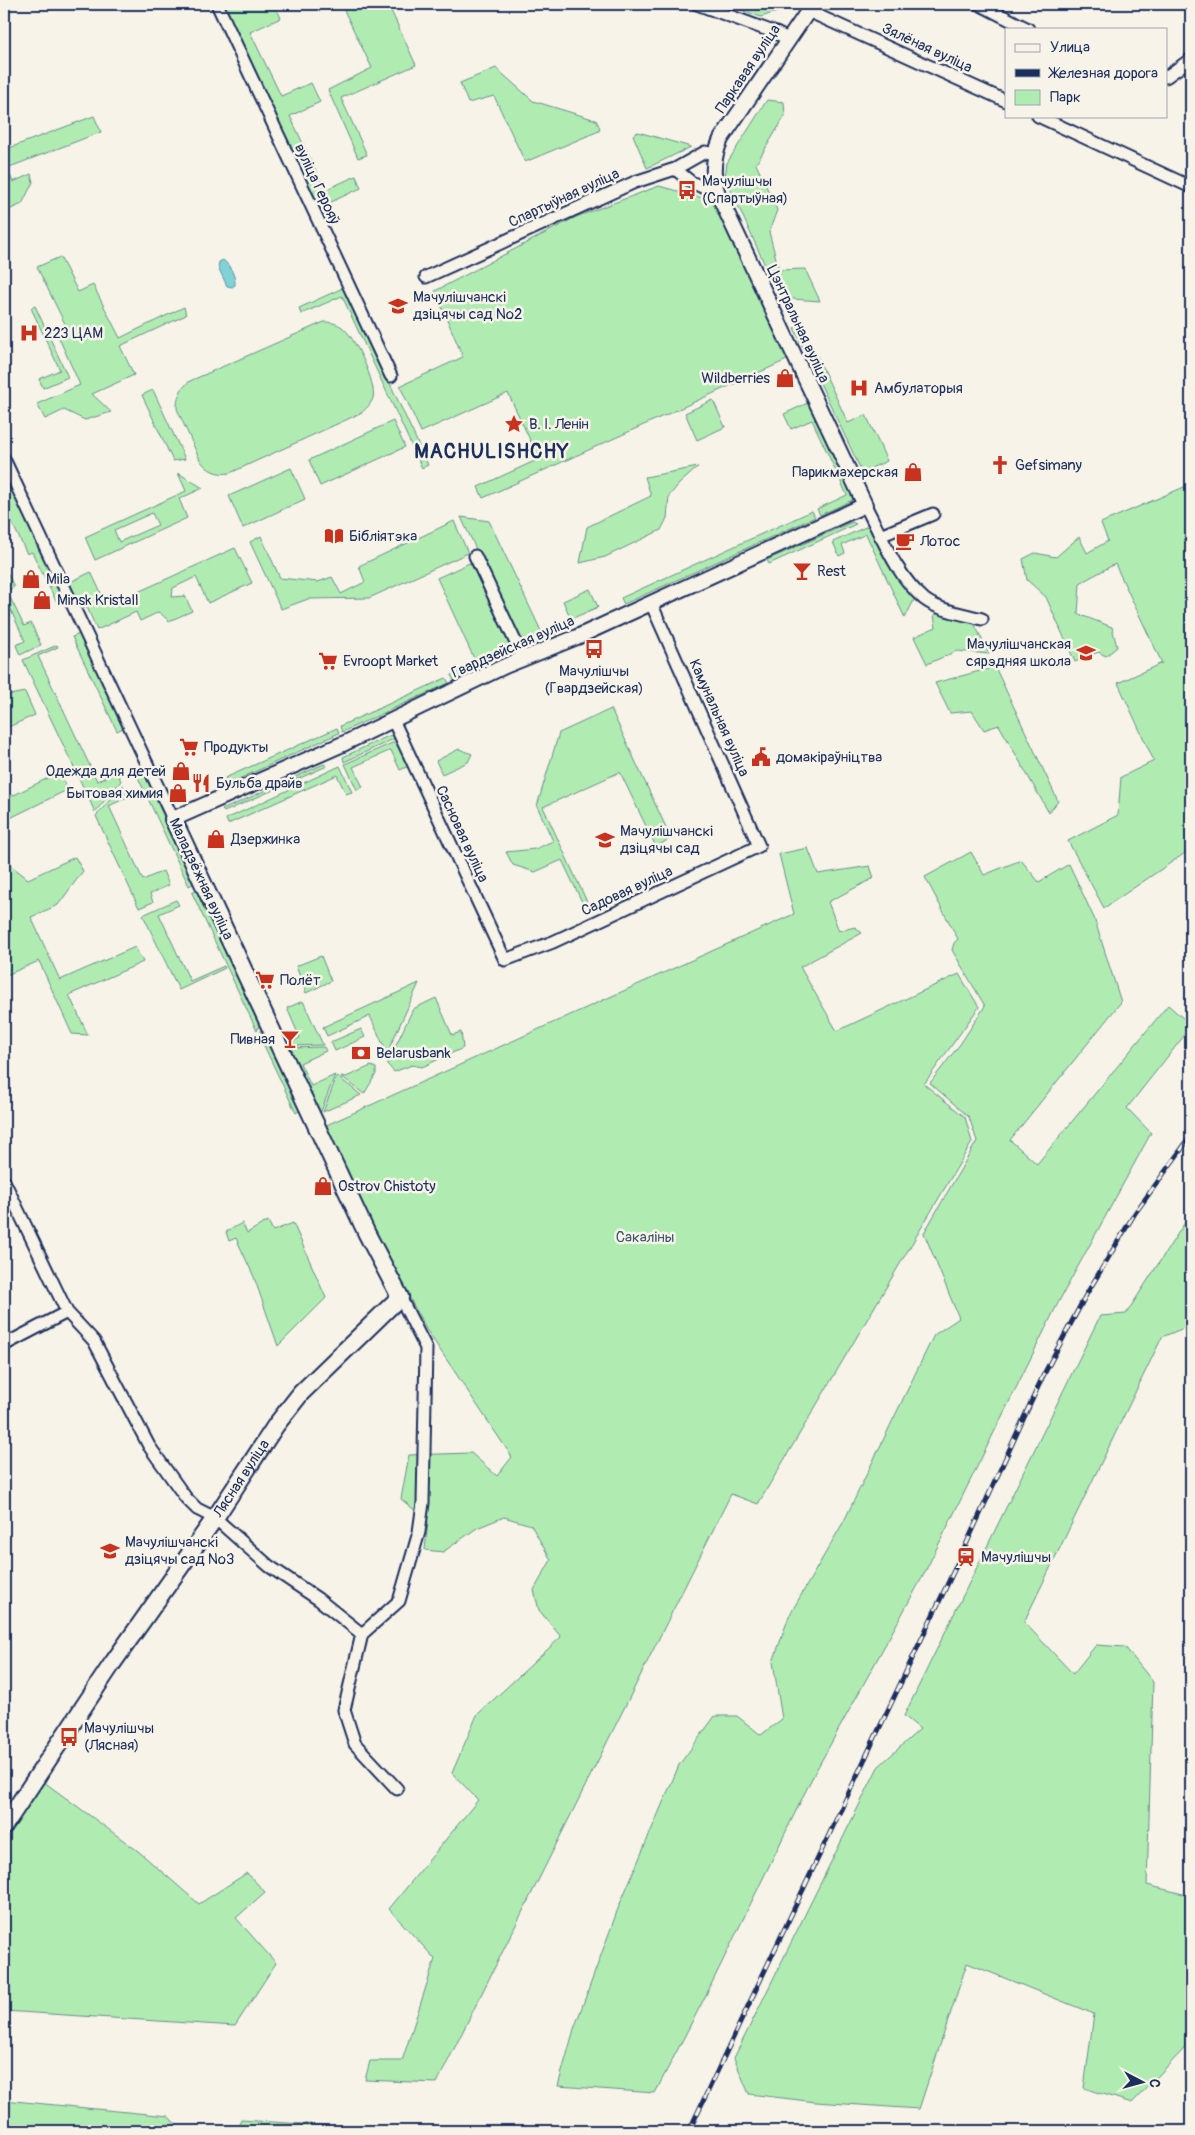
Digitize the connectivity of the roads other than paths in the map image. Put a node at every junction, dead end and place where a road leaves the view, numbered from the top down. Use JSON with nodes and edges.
{"nodes":[{"id":1,"x":217,"y":4,"type":"edge"},
{"id":2,"x":697,"y":4,"type":"edge"},
{"id":3,"x":979,"y":4,"type":"edge"},
{"id":4,"x":810,"y":7,"type":"edge"},
{"id":5,"x":1026,"y":28,"type":"edge"},
{"id":6,"x":788,"y":39,"type":"junction"},
{"id":7,"x":1191,"y":59,"type":"edge"},
{"id":8,"x":1168,"y":76,"type":"edge"},
{"id":9,"x":1005,"y":101,"type":"edge"},
{"id":10,"x":1042,"y":118,"type":"edge"},
{"id":11,"x":715,"y":154,"type":"junction"},
{"id":12,"x":675,"y":169,"type":"junction"},
{"id":13,"x":1191,"y":187,"type":"edge"},
{"id":14,"x":718,"y":194,"type":"junction"},
{"id":15,"x":426,"y":278,"type":"dead end"},
{"id":16,"x":391,"y":376,"type":"dead end"},
{"id":17,"x":4,"y":460,"type":"edge"},
{"id":18,"x":865,"y":505,"type":"junction"},
{"id":19,"x":932,"y":514,"type":"dead end"},
{"id":20,"x":880,"y":536,"type":"junction"},
{"id":21,"x":475,"y":556,"type":"dead end"},
{"id":22,"x":651,"y":603,"type":"junction"},
{"id":23,"x":982,"y":619,"type":"dead end"},
{"id":24,"x":523,"y":658,"type":"junction"},
{"id":25,"x":393,"y":720,"type":"junction"},
{"id":26,"x":173,"y":819,"type":"junction"},
{"id":27,"x":759,"y":846,"type":"joint"},
{"id":28,"x":506,"y":960,"type":"joint"},
{"id":29,"x":4,"y":1181,"type":"edge"},
{"id":30,"x":400,"y":1298,"type":"junction"},
{"id":31,"x":67,"y":1312,"type":"junction"},
{"id":32,"x":4,"y":1345,"type":"edge"},
{"id":33,"x":215,"y":1518,"type":"junction"},
{"id":34,"x":362,"y":1634,"type":"junction"},
{"id":35,"x":397,"y":1789,"type":"dead end"},
{"id":36,"x":4,"y":1826,"type":"edge"}],
"edges":[{"from":1,"to":16,"type":"street","name":"вуліца Герояў"},
{"from":2,"to":6,"type":"street"},
{"from":3,"to":5,"type":"street"},
{"from":4,"to":6,"type":"street","name":"Паркавая вуліца"},
{"from":4,"to":9,"type":"street","name":"Зялёная вуліца"},
{"from":6,"to":11,"type":"street","name":"Паркавая вуліца"},
{"from":7,"to":8,"type":"street"},
{"from":10,"to":13,"type":"street"},
{"from":11,"to":12,"type":"street","name":"Спартыўная вуліца"},
{"from":11,"to":14,"type":"street","name":"Цэнтральная вуліца"},
{"from":12,"to":14,"type":"street"},
{"from":12,"to":15,"type":"street","name":"Спартыўная вуліца"},
{"from":14,"to":18,"type":"street","name":"Цэнтральная вуліца"},
{"from":17,"to":26,"type":"street","name":"Маладзёжная вуліца"},
{"from":18,"to":20,"type":"street"},
{"from":18,"to":22,"type":"street","name":"Гвардзейская вуліца"},
{"from":19,"to":20,"type":"street"},
{"from":20,"to":23,"type":"street"},
{"from":21,"to":24,"type":"street"},
{"from":22,"to":24,"type":"street","name":"Гвардзейская вуліца"},
{"from":22,"to":27,"type":"street","name":"Камунальная вуліца"},
{"from":24,"to":25,"type":"street","name":"Гвардзейская вуліца"},
{"from":25,"to":26,"type":"street","name":"Гвардзейская вуліца"},
{"from":25,"to":28,"type":"street","name":"Сасновая вуліца"},
{"from":26,"to":30,"type":"main road","name":"Маладзёжная вуліца"},
{"from":27,"to":28,"type":"street","name":"Садовая вуліца"},
{"from":29,"to":31,"type":"street"},
{"from":30,"to":33,"type":"main road","name":"Лясная вуліца"},
{"from":30,"to":34,"type":"street"},
{"from":31,"to":32,"type":"street"},
{"from":31,"to":33,"type":"street"},
{"from":33,"to":34,"type":"street"},
{"from":33,"to":36,"type":"main road","name":"Лясная вуліца"},
{"from":34,"to":35,"type":"street"}]}
